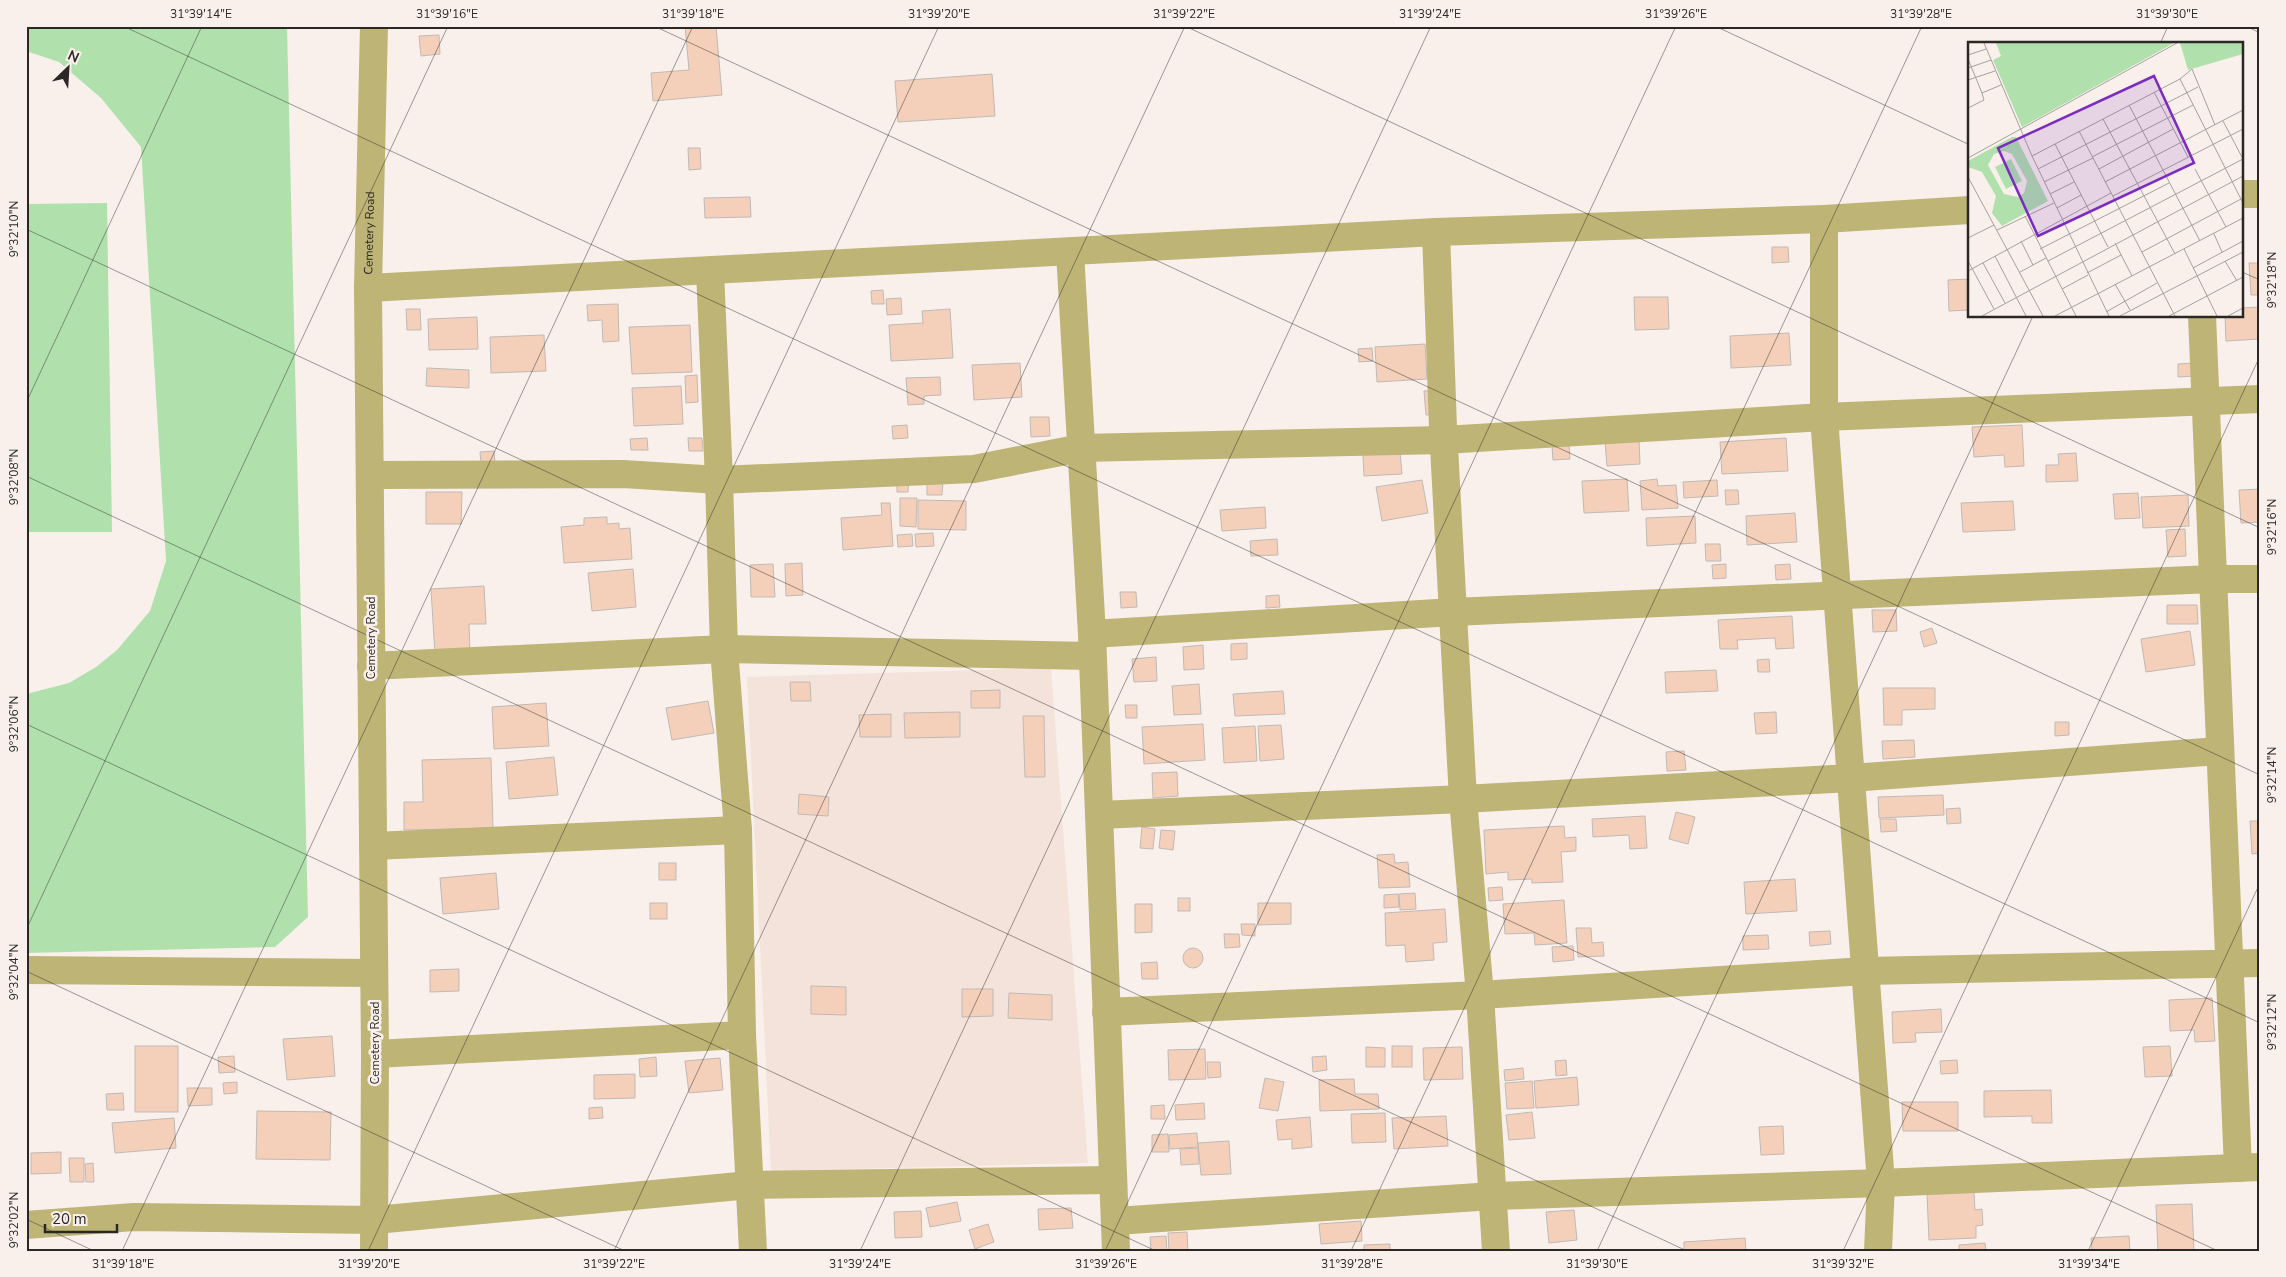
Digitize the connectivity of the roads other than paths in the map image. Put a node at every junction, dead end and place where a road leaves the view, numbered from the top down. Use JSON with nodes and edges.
{"nodes":[{"id":1,"x":374,"y":26,"type":"edge"},
{"id":2,"x":2244,"y":194,"type":"edge"},
{"id":3,"x":2260,"y":194,"type":"edge"},
{"id":4,"x":1968,"y":210,"type":"edge"},
{"id":5,"x":1824,"y":220,"type":"junction"},
{"id":6,"x":1436,"y":232,"type":"junction"},
{"id":7,"x":1070,"y":252,"type":"junction"},
{"id":8,"x":710,"y":270,"type":"junction"},
{"id":9,"x":368,"y":288,"type":"junction"},
{"id":10,"x":2202,"y":318,"type":"edge"},
{"id":11,"x":2206,"y":399,"type":"junction"},
{"id":12,"x":2260,"y":399,"type":"edge"},
{"id":13,"x":1824,"y":417,"type":"junction"},
{"id":14,"x":1444,"y":440,"type":"junction"},
{"id":15,"x":1081,"y":448,"type":"junction"},
{"id":16,"x":370,"y":475,"type":"junction"},
{"id":17,"x":719,"y":480,"type":"junction"},
{"id":18,"x":2213,"y":579,"type":"junction"},
{"id":19,"x":2260,"y":579,"type":"edge"},
{"id":20,"x":1837,"y":595,"type":"junction"},
{"id":21,"x":1453,"y":612,"type":"junction"},
{"id":22,"x":1091,"y":645,"type":"junction"},
{"id":23,"x":724,"y":649,"type":"junction"},
{"id":24,"x":372,"y":666,"type":"junction"},
{"id":25,"x":2220,"y":751,"type":"junction"},
{"id":26,"x":1851,"y":778,"type":"junction"},
{"id":27,"x":1463,"y":799,"type":"junction"},
{"id":28,"x":1099,"y":815,"type":"junction"},
{"id":29,"x":738,"y":830,"type":"junction"},
{"id":30,"x":373,"y":846,"type":"junction"},
{"id":31,"x":2260,"y":963,"type":"edge"},
{"id":32,"x":2228,"y":964,"type":"junction"},
{"id":33,"x":26,"y":970,"type":"edge"},
{"id":34,"x":1865,"y":971,"type":"junction"},
{"id":35,"x":374,"y":973,"type":"junction"},
{"id":36,"x":1480,"y":995,"type":"junction"},
{"id":37,"x":1106,"y":1012,"type":"junction"},
{"id":38,"x":742,"y":1035,"type":"junction"},
{"id":39,"x":375,"y":1054,"type":"junction"},
{"id":40,"x":2249,"y":1167,"type":"edge"},
{"id":41,"x":1113,"y":1180,"type":"junction"},
{"id":42,"x":1881,"y":1183,"type":"junction"},
{"id":43,"x":750,"y":1184,"type":"junction"},
{"id":44,"x":1493,"y":1196,"type":"junction"},
{"id":45,"x":374,"y":1220,"type":"junction"},
{"id":46,"x":1115,"y":1220,"type":"junction"},
{"id":47,"x":26,"y":1225,"type":"edge"},
{"id":48,"x":374,"y":1251,"type":"edge"},
{"id":49,"x":753,"y":1251,"type":"edge"},
{"id":50,"x":1116,"y":1251,"type":"edge"},
{"id":51,"x":1496,"y":1251,"type":"edge"},
{"id":52,"x":1878,"y":1251,"type":"edge"}],
"edges":[{"from":1,"to":9,"type":"street","name":"Cemetery Road"},
{"from":2,"to":3,"type":"street"},
{"from":4,"to":5,"type":"street"},
{"from":5,"to":6,"type":"street"},
{"from":5,"to":13,"type":"street"},
{"from":6,"to":7,"type":"street"},
{"from":6,"to":14,"type":"street"},
{"from":7,"to":8,"type":"street"},
{"from":7,"to":15,"type":"street"},
{"from":8,"to":9,"type":"street"},
{"from":8,"to":17,"type":"street"},
{"from":9,"to":16,"type":"street","name":"Cemetery Road"},
{"from":10,"to":11,"type":"street"},
{"from":11,"to":12,"type":"street"},
{"from":11,"to":13,"type":"street"},
{"from":11,"to":18,"type":"street"},
{"from":13,"to":14,"type":"street"},
{"from":13,"to":20,"type":"street"},
{"from":14,"to":15,"type":"street"},
{"from":14,"to":21,"type":"street"},
{"from":15,"to":17,"type":"street"},
{"from":15,"to":22,"type":"street"},
{"from":16,"to":17,"type":"street"},
{"from":16,"to":24,"type":"street","name":"Cemetery Road"},
{"from":17,"to":23,"type":"street"},
{"from":18,"to":19,"type":"street"},
{"from":18,"to":20,"type":"street"},
{"from":18,"to":25,"type":"street"},
{"from":20,"to":21,"type":"street"},
{"from":20,"to":26,"type":"street"},
{"from":21,"to":22,"type":"street"},
{"from":21,"to":27,"type":"street"},
{"from":22,"to":23,"type":"street"},
{"from":22,"to":28,"type":"street"},
{"from":23,"to":24,"type":"street"},
{"from":23,"to":29,"type":"street"},
{"from":24,"to":30,"type":"street","name":"Cemetery Road"},
{"from":25,"to":26,"type":"street"},
{"from":25,"to":32,"type":"street"},
{"from":26,"to":27,"type":"street"},
{"from":26,"to":34,"type":"street"},
{"from":27,"to":28,"type":"street"},
{"from":27,"to":36,"type":"street"},
{"from":28,"to":37,"type":"street"},
{"from":29,"to":30,"type":"street"},
{"from":29,"to":38,"type":"street"},
{"from":30,"to":35,"type":"street","name":"Cemetery Road"},
{"from":31,"to":32,"type":"street"},
{"from":32,"to":34,"type":"street"},
{"from":32,"to":40,"type":"street"},
{"from":33,"to":35,"type":"street"},
{"from":34,"to":36,"type":"street"},
{"from":34,"to":42,"type":"street"},
{"from":35,"to":39,"type":"street","name":"Cemetery Road"},
{"from":36,"to":37,"type":"street"},
{"from":36,"to":44,"type":"street"},
{"from":37,"to":41,"type":"street"},
{"from":38,"to":39,"type":"street"},
{"from":38,"to":43,"type":"street"},
{"from":39,"to":45,"type":"street","name":"Cemetery Road"},
{"from":40,"to":42,"type":"street"},
{"from":41,"to":43,"type":"street"},
{"from":41,"to":46,"type":"street"},
{"from":42,"to":44,"type":"street"},
{"from":42,"to":52,"type":"street"},
{"from":43,"to":45,"type":"street"},
{"from":43,"to":49,"type":"street"},
{"from":44,"to":46,"type":"street"},
{"from":44,"to":51,"type":"street"},
{"from":45,"to":47,"type":"street"},
{"from":45,"to":48,"type":"street","name":"Cemetery Road"},
{"from":46,"to":50,"type":"street"}]}
